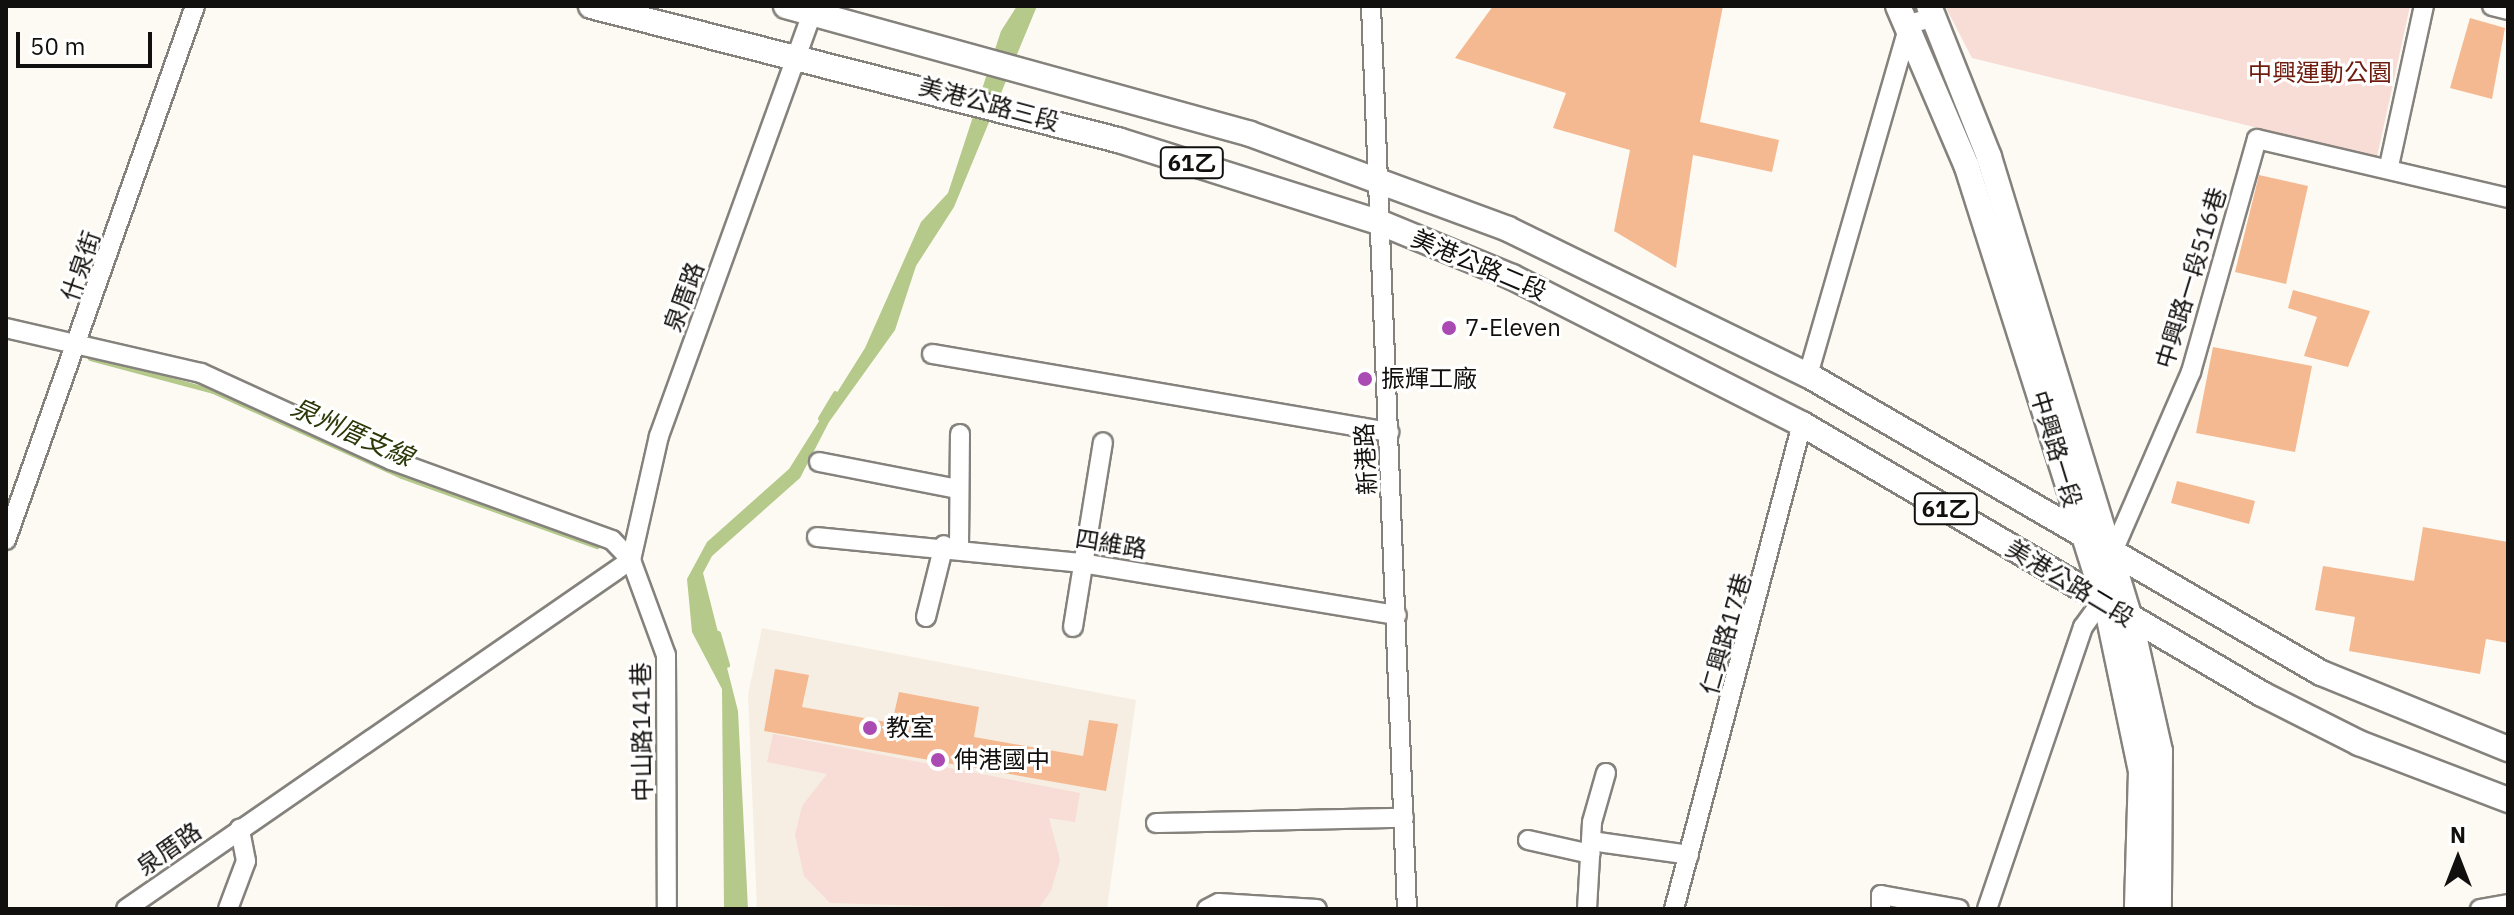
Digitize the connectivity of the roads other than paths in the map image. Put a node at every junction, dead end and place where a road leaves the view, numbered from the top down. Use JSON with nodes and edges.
{"nodes":[{"id":1,"x":195,"y":6,"type":"edge"},
{"id":2,"x":591,"y":6,"type":"edge"},
{"id":3,"x":786,"y":6,"type":"edge"},
{"id":4,"x":1371,"y":6,"type":"edge"},
{"id":5,"x":2424,"y":6,"type":"edge"},
{"id":6,"x":2492,"y":6,"type":"edge"},
{"id":7,"x":814,"y":9,"type":"edge"},
{"id":8,"x":2508,"y":10,"type":"edge"},
{"id":9,"x":1932,"y":12,"type":"edge"},
{"id":10,"x":1904,"y":15,"type":"edge"},
{"id":11,"x":797,"y":56,"type":"junction"},
{"id":12,"x":2389,"y":166,"type":"junction"},
{"id":13,"x":1380,"y":178,"type":"junction"},
{"id":14,"x":2508,"y":198,"type":"edge"},
{"id":15,"x":1381,"y":223,"type":"junction"},
{"id":16,"x":6,"y":328,"type":"edge"},
{"id":17,"x":78,"y":347,"type":"junction"},
{"id":18,"x":932,"y":354,"type":"dead end"},
{"id":19,"x":1808,"y":375,"type":"junction"},
{"id":20,"x":1802,"y":424,"type":"junction"},
{"id":21,"x":1389,"y":432,"type":"junction"},
{"id":22,"x":960,"y":434,"type":"dead end"},
{"id":23,"x":1103,"y":442,"type":"dead end"},
{"id":24,"x":819,"y":462,"type":"dead end"},
{"id":25,"x":958,"y":489,"type":"junction"},
{"id":26,"x":817,"y":537,"type":"dead end"},
{"id":27,"x":2084,"y":539,"type":"junction"},
{"id":28,"x":6,"y":540,"type":"edge"},
{"id":29,"x":952,"y":546,"type":"junction"},
{"id":30,"x":2112,"y":552,"type":"junction"},
{"id":31,"x":631,"y":560,"type":"junction"},
{"id":32,"x":1082,"y":563,"type":"junction"},
{"id":33,"x":2106,"y":604,"type":"junction"},
{"id":34,"x":1397,"y":615,"type":"junction"},
{"id":35,"x":926,"y":617,"type":"dead end"},
{"id":36,"x":2130,"y":618,"type":"junction"},
{"id":37,"x":1073,"y":627,"type":"dead end"},
{"id":38,"x":2508,"y":749,"type":"edge"},
{"id":39,"x":1606,"y":773,"type":"dead end"},
{"id":40,"x":2508,"y":800,"type":"edge"},
{"id":41,"x":1404,"y":818,"type":"junction"},
{"id":42,"x":1156,"y":823,"type":"dead end"},
{"id":43,"x":240,"y":829,"type":"junction"},
{"id":44,"x":1528,"y":840,"type":"dead end"},
{"id":45,"x":1590,"y":847,"type":"junction"},
{"id":46,"x":1689,"y":855,"type":"junction"},
{"id":47,"x":1881,"y":902,"type":"edge"},
{"id":48,"x":2508,"y":904,"type":"edge"},
{"id":49,"x":126,"y":909,"type":"edge"},
{"id":50,"x":228,"y":909,"type":"edge"},
{"id":51,"x":667,"y":909,"type":"edge"},
{"id":52,"x":1207,"y":909,"type":"edge"},
{"id":53,"x":1317,"y":909,"type":"edge"},
{"id":54,"x":1407,"y":909,"type":"edge"},
{"id":55,"x":1587,"y":909,"type":"edge"},
{"id":56,"x":1674,"y":909,"type":"edge"},
{"id":57,"x":1959,"y":909,"type":"edge"},
{"id":58,"x":1987,"y":909,"type":"edge"},
{"id":59,"x":2137,"y":909,"type":"edge"},
{"id":60,"x":2159,"y":909,"type":"edge"},
{"id":61,"x":2480,"y":909,"type":"edge"}],
"edges":[{"from":1,"to":17,"type":"street","name":"什泉街"},
{"from":2,"to":11,"type":"main road","name":"美港公路三段","number":"61乙"},
{"from":3,"to":7,"type":"main road","name":"美港公路三段","number":"61乙"},
{"from":4,"to":13,"type":"street","name":"新港路"},
{"from":5,"to":12,"type":"street"},
{"from":6,"to":8,"type":"street"},
{"from":7,"to":11,"type":"street","name":"泉厝路"},
{"from":7,"to":13,"type":"main road","name":"美港公路三段","number":"61乙"},
{"from":9,"to":10,"type":"street"},
{"from":9,"to":30,"type":"main road","name":"中興路一段"},
{"from":10,"to":19,"type":"street"},
{"from":10,"to":27,"type":"main road","name":"中興路一段"},
{"from":11,"to":15,"type":"main road","name":"美港公路三段","number":"61乙"},
{"from":11,"to":31,"type":"street","name":"泉厝路"},
{"from":12,"to":14,"type":"street"},
{"from":12,"to":30,"type":"street","name":"中興路一段516巷"},
{"from":13,"to":15,"type":"street","name":"新港路"},
{"from":13,"to":19,"type":"main road","name":"美港公路二段","number":"61乙"},
{"from":15,"to":20,"type":"main road","name":"美港公路二段","number":"61乙"},
{"from":15,"to":21,"type":"street","name":"新港路"},
{"from":16,"to":17,"type":"street"},
{"from":17,"to":28,"type":"street","name":"什泉街"},
{"from":17,"to":31,"type":"street"},
{"from":18,"to":21,"type":"street"},
{"from":19,"to":27,"type":"main road","name":"美港公路二段","number":"61乙"},
{"from":20,"to":33,"type":"main road","name":"美港公路二段","number":"61乙"},
{"from":20,"to":46,"type":"street","name":"仁興路17巷"},
{"from":21,"to":34,"type":"street","name":"新港路"},
{"from":22,"to":25,"type":"street"},
{"from":23,"to":32,"type":"street"},
{"from":24,"to":25,"type":"street"},
{"from":25,"to":29,"type":"street"},
{"from":26,"to":29,"type":"street","name":"四維路"},
{"from":27,"to":30,"type":"main road","name":"美港公路二段","number":"61乙"},
{"from":27,"to":33,"type":"main road","name":"中興路一段"},
{"from":29,"to":32,"type":"street","name":"四維路"},
{"from":29,"to":35,"type":"street"},
{"from":30,"to":33,"type":"street"},
{"from":30,"to":36,"type":"main road","name":"中興路一段"},
{"from":30,"to":38,"type":"main road","name":"美港公路二段","number":"61乙"},
{"from":31,"to":43,"type":"street","name":"泉厝路"},
{"from":31,"to":51,"type":"street","name":"中山路141巷"},
{"from":32,"to":34,"type":"street","name":"四維路"},
{"from":32,"to":37,"type":"street"},
{"from":33,"to":36,"type":"main road","name":"美港公路二段","number":"61乙"},
{"from":33,"to":58,"type":"street"},
{"from":33,"to":59,"type":"main road","name":"中興路一段"},
{"from":34,"to":41,"type":"street","name":"新港路"},
{"from":36,"to":40,"type":"main road","name":"美港公路二段","number":"61乙"},
{"from":36,"to":60,"type":"main road","name":"中興路一段"},
{"from":39,"to":45,"type":"street"},
{"from":41,"to":42,"type":"street"},
{"from":41,"to":54,"type":"street","name":"新港路"},
{"from":43,"to":49,"type":"street","name":"泉厝路"},
{"from":43,"to":50,"type":"street"},
{"from":44,"to":45,"type":"street"},
{"from":45,"to":46,"type":"street"},
{"from":45,"to":55,"type":"street"},
{"from":46,"to":56,"type":"street","name":"仁興路17巷"},
{"from":47,"to":57,"type":"street"},
{"from":48,"to":61,"type":"street"},
{"from":52,"to":53,"type":"street"}]}
